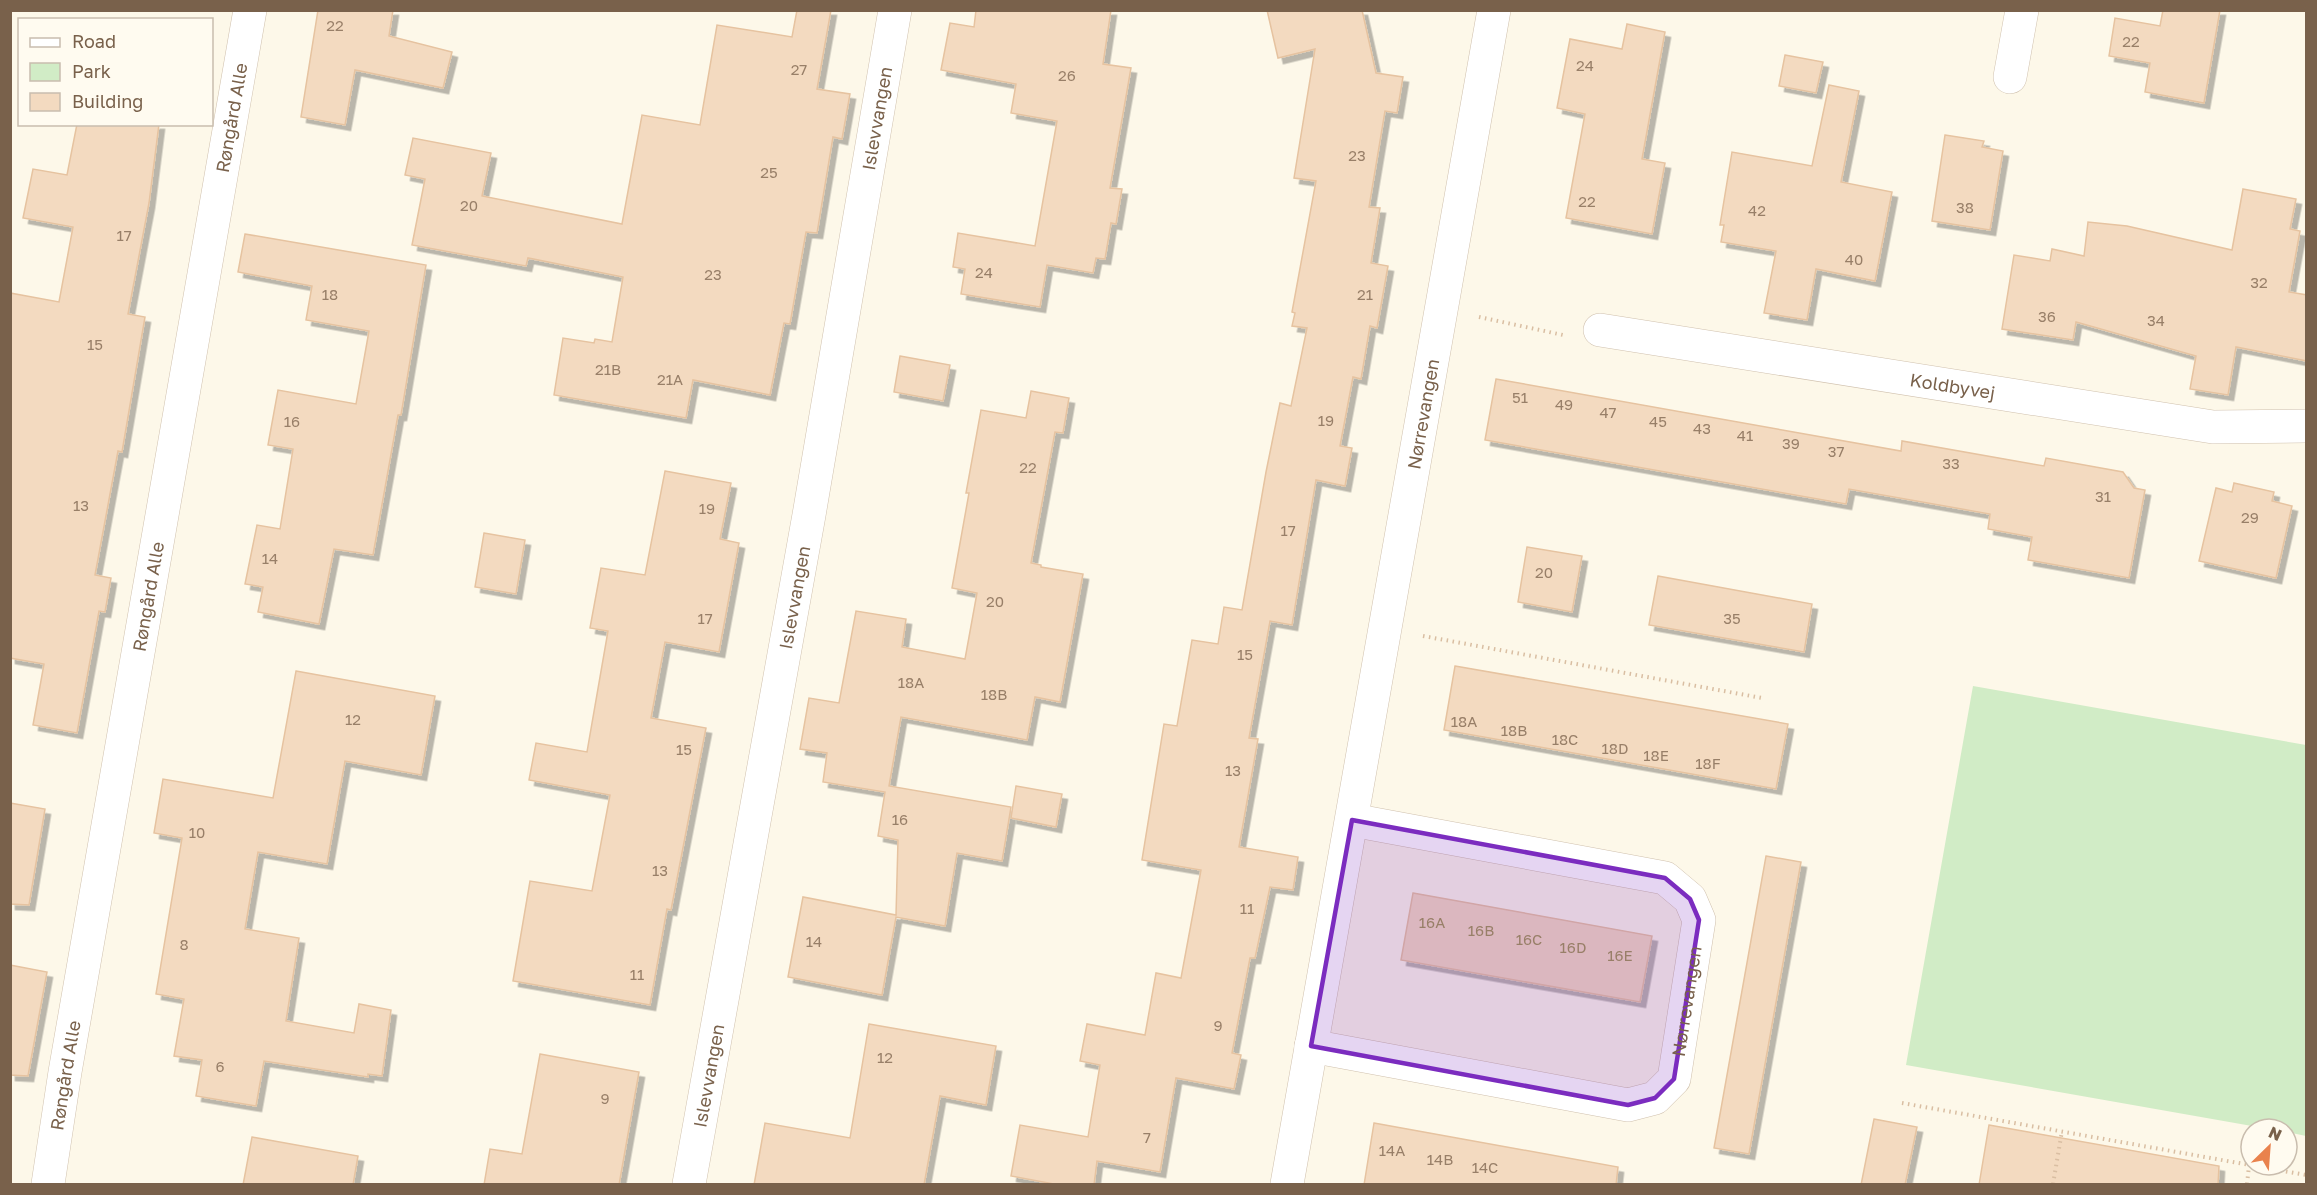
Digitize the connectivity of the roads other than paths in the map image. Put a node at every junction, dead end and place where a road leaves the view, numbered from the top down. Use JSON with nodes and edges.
{"nodes":[{"id":1,"x":250,"y":10,"type":"edge"},
{"id":2,"x":896,"y":10,"type":"edge"},
{"id":3,"x":1494,"y":10,"type":"edge"},
{"id":4,"x":2022,"y":10,"type":"edge"},
{"id":5,"x":2010,"y":77,"type":"dead end"},
{"id":6,"x":1600,"y":330,"type":"road end"},
{"id":7,"x":2307,"y":426,"type":"edge"},
{"id":8,"x":1352,"y":820,"type":"junction"},
{"id":9,"x":1311,"y":1046,"type":"junction"},
{"id":10,"x":48,"y":1185,"type":"edge"},
{"id":11,"x":689,"y":1185,"type":"edge"},
{"id":12,"x":1287,"y":1185,"type":"edge"}],
"edges":[{"from":1,"to":10,"type":"street","name":"Røngård Alle"},
{"from":2,"to":11,"type":"street","name":"Islevvangen"},
{"from":3,"to":8,"type":"street","name":"Nørrevangen"},
{"from":4,"to":5,"type":"street"},
{"from":6,"to":7,"type":"street","name":"Koldbyvej"},
{"from":8,"to":9,"type":"street","name":"Nørrevangen"},
{"from":8,"to":9,"type":"street","name":"Nørrevangen"},
{"from":9,"to":12,"type":"street","name":"Nørrevangen"}]}
